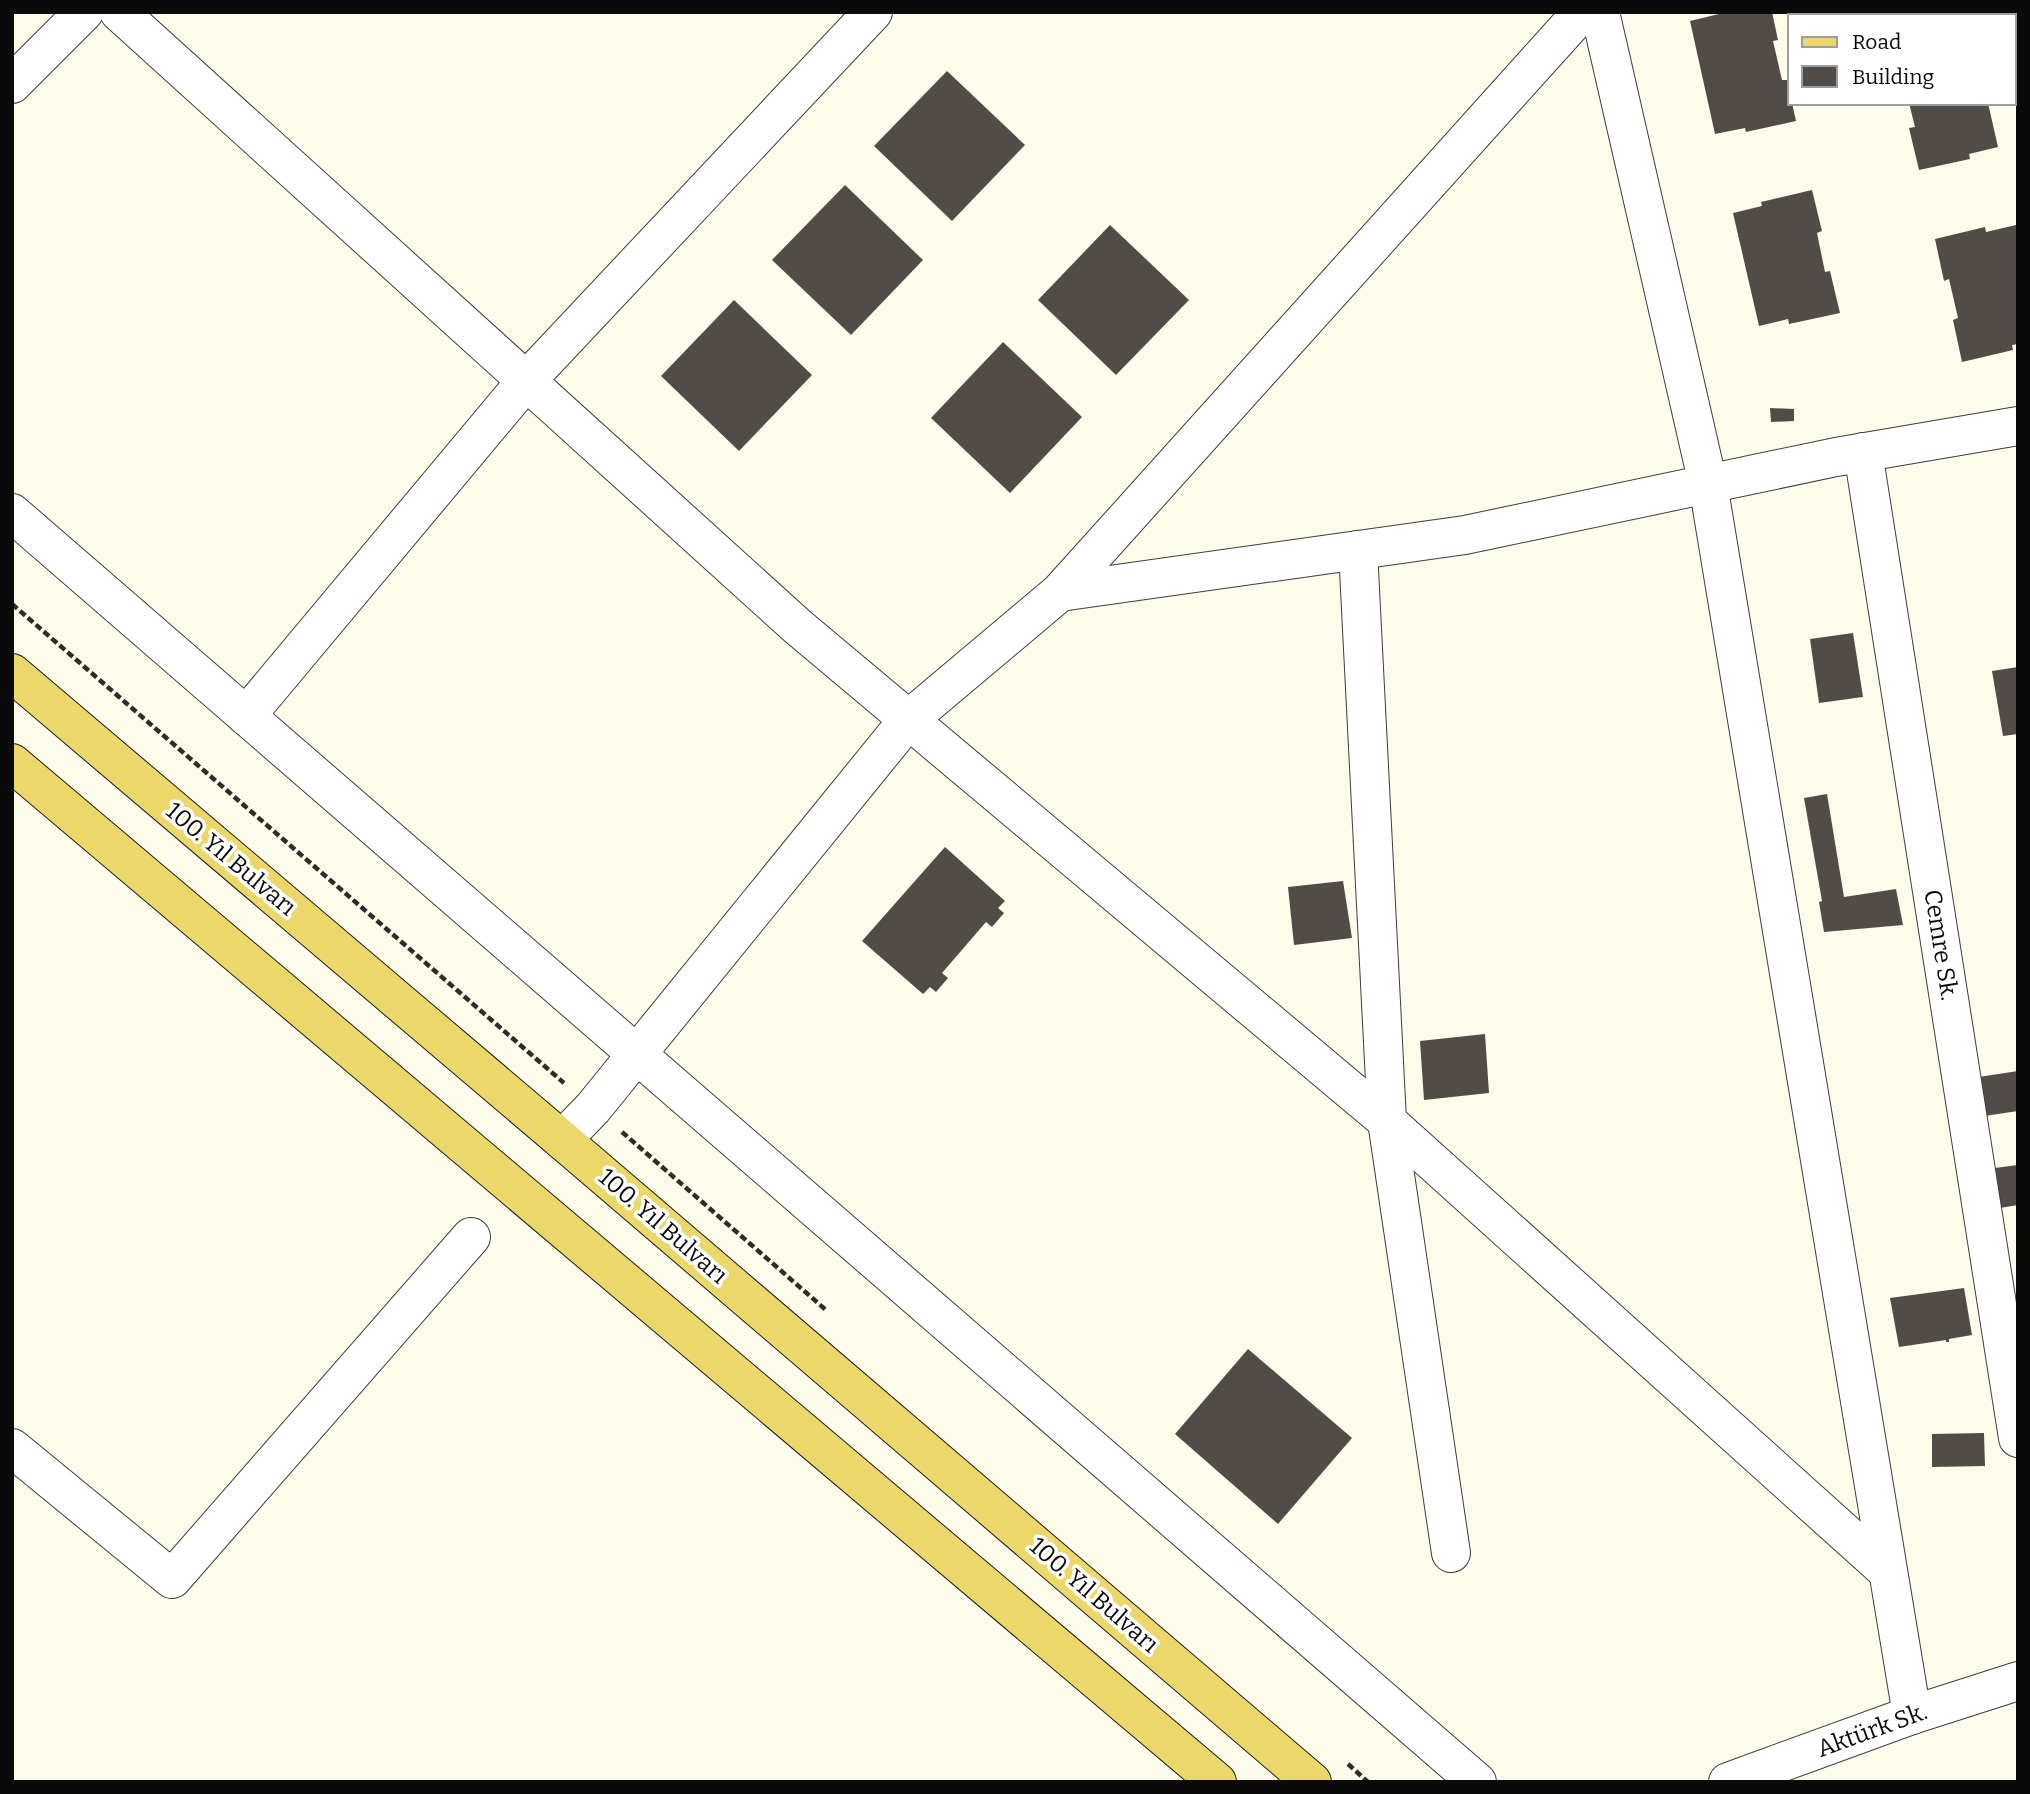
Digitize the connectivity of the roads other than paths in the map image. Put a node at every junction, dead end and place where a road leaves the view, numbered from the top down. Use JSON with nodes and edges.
{"nodes":[{"id":1,"x":84,"y":12,"type":"edge"},
{"id":2,"x":119,"y":12,"type":"edge"},
{"id":3,"x":873,"y":12,"type":"edge"},
{"id":4,"x":1582,"y":12,"type":"edge"},
{"id":5,"x":1600,"y":12,"type":"edge"},
{"id":6,"x":12,"y":85,"type":"edge"},
{"id":7,"x":526,"y":381,"type":"junction"},
{"id":8,"x":2018,"y":426,"type":"edge"},
{"id":9,"x":1863,"y":452,"type":"junction"},
{"id":10,"x":1708,"y":484,"type":"junction"},
{"id":11,"x":12,"y":513,"type":"edge"},
{"id":12,"x":1358,"y":550,"type":"junction"},
{"id":13,"x":1060,"y":592,"type":"junction"},
{"id":14,"x":12,"y":673,"type":"edge"},
{"id":15,"x":246,"y":716,"type":"junction"},
{"id":16,"x":908,"y":720,"type":"junction"},
{"id":17,"x":12,"y":763,"type":"edge"},
{"id":18,"x":637,"y":1054,"type":"junction"},
{"id":19,"x":1387,"y":1121,"type":"junction"},
{"id":20,"x":562,"y":1140,"type":"junction"},
{"id":21,"x":471,"y":1237,"type":"dead end"},
{"id":22,"x":2018,"y":1438,"type":"edge"},
{"id":23,"x":12,"y":1448,"type":"edge"},
{"id":24,"x":1451,"y":1553,"type":"dead end"},
{"id":25,"x":1886,"y":1570,"type":"junction"},
{"id":26,"x":2018,"y":1681,"type":"edge"},
{"id":27,"x":1912,"y":1715,"type":"junction"},
{"id":28,"x":1217,"y":1782,"type":"edge"},
{"id":29,"x":1312,"y":1782,"type":"edge"},
{"id":30,"x":1477,"y":1782,"type":"edge"},
{"id":31,"x":1728,"y":1782,"type":"edge"}],
"edges":[{"from":1,"to":6,"type":"street"},
{"from":2,"to":7,"type":"street"},
{"from":3,"to":7,"type":"street"},
{"from":4,"to":13,"type":"street"},
{"from":5,"to":10,"type":"street"},
{"from":7,"to":15,"type":"street"},
{"from":7,"to":16,"type":"street"},
{"from":8,"to":9,"type":"street"},
{"from":9,"to":10,"type":"street"},
{"from":9,"to":22,"type":"street","name":"Cemre Sk."},
{"from":10,"to":12,"type":"street"},
{"from":10,"to":25,"type":"street"},
{"from":11,"to":15,"type":"street"},
{"from":12,"to":13,"type":"street"},
{"from":12,"to":19,"type":"street"},
{"from":13,"to":16,"type":"street"},
{"from":14,"to":20,"type":"main road","name":"100. Yıl Bulvarı"},
{"from":15,"to":18,"type":"street"},
{"from":16,"to":18,"type":"street"},
{"from":16,"to":19,"type":"street"},
{"from":17,"to":28,"type":"main road"},
{"from":18,"to":20,"type":"street"},
{"from":18,"to":30,"type":"street"},
{"from":19,"to":24,"type":"street"},
{"from":19,"to":25,"type":"street"},
{"from":20,"to":29,"type":"main road","name":"100. Yıl Bulvarı"},
{"from":21,"to":23,"type":"street"},
{"from":25,"to":27,"type":"street"},
{"from":26,"to":27,"type":"street","name":"Aktürk Sk."},
{"from":27,"to":31,"type":"street","name":"Aktürk Sk."}]}
